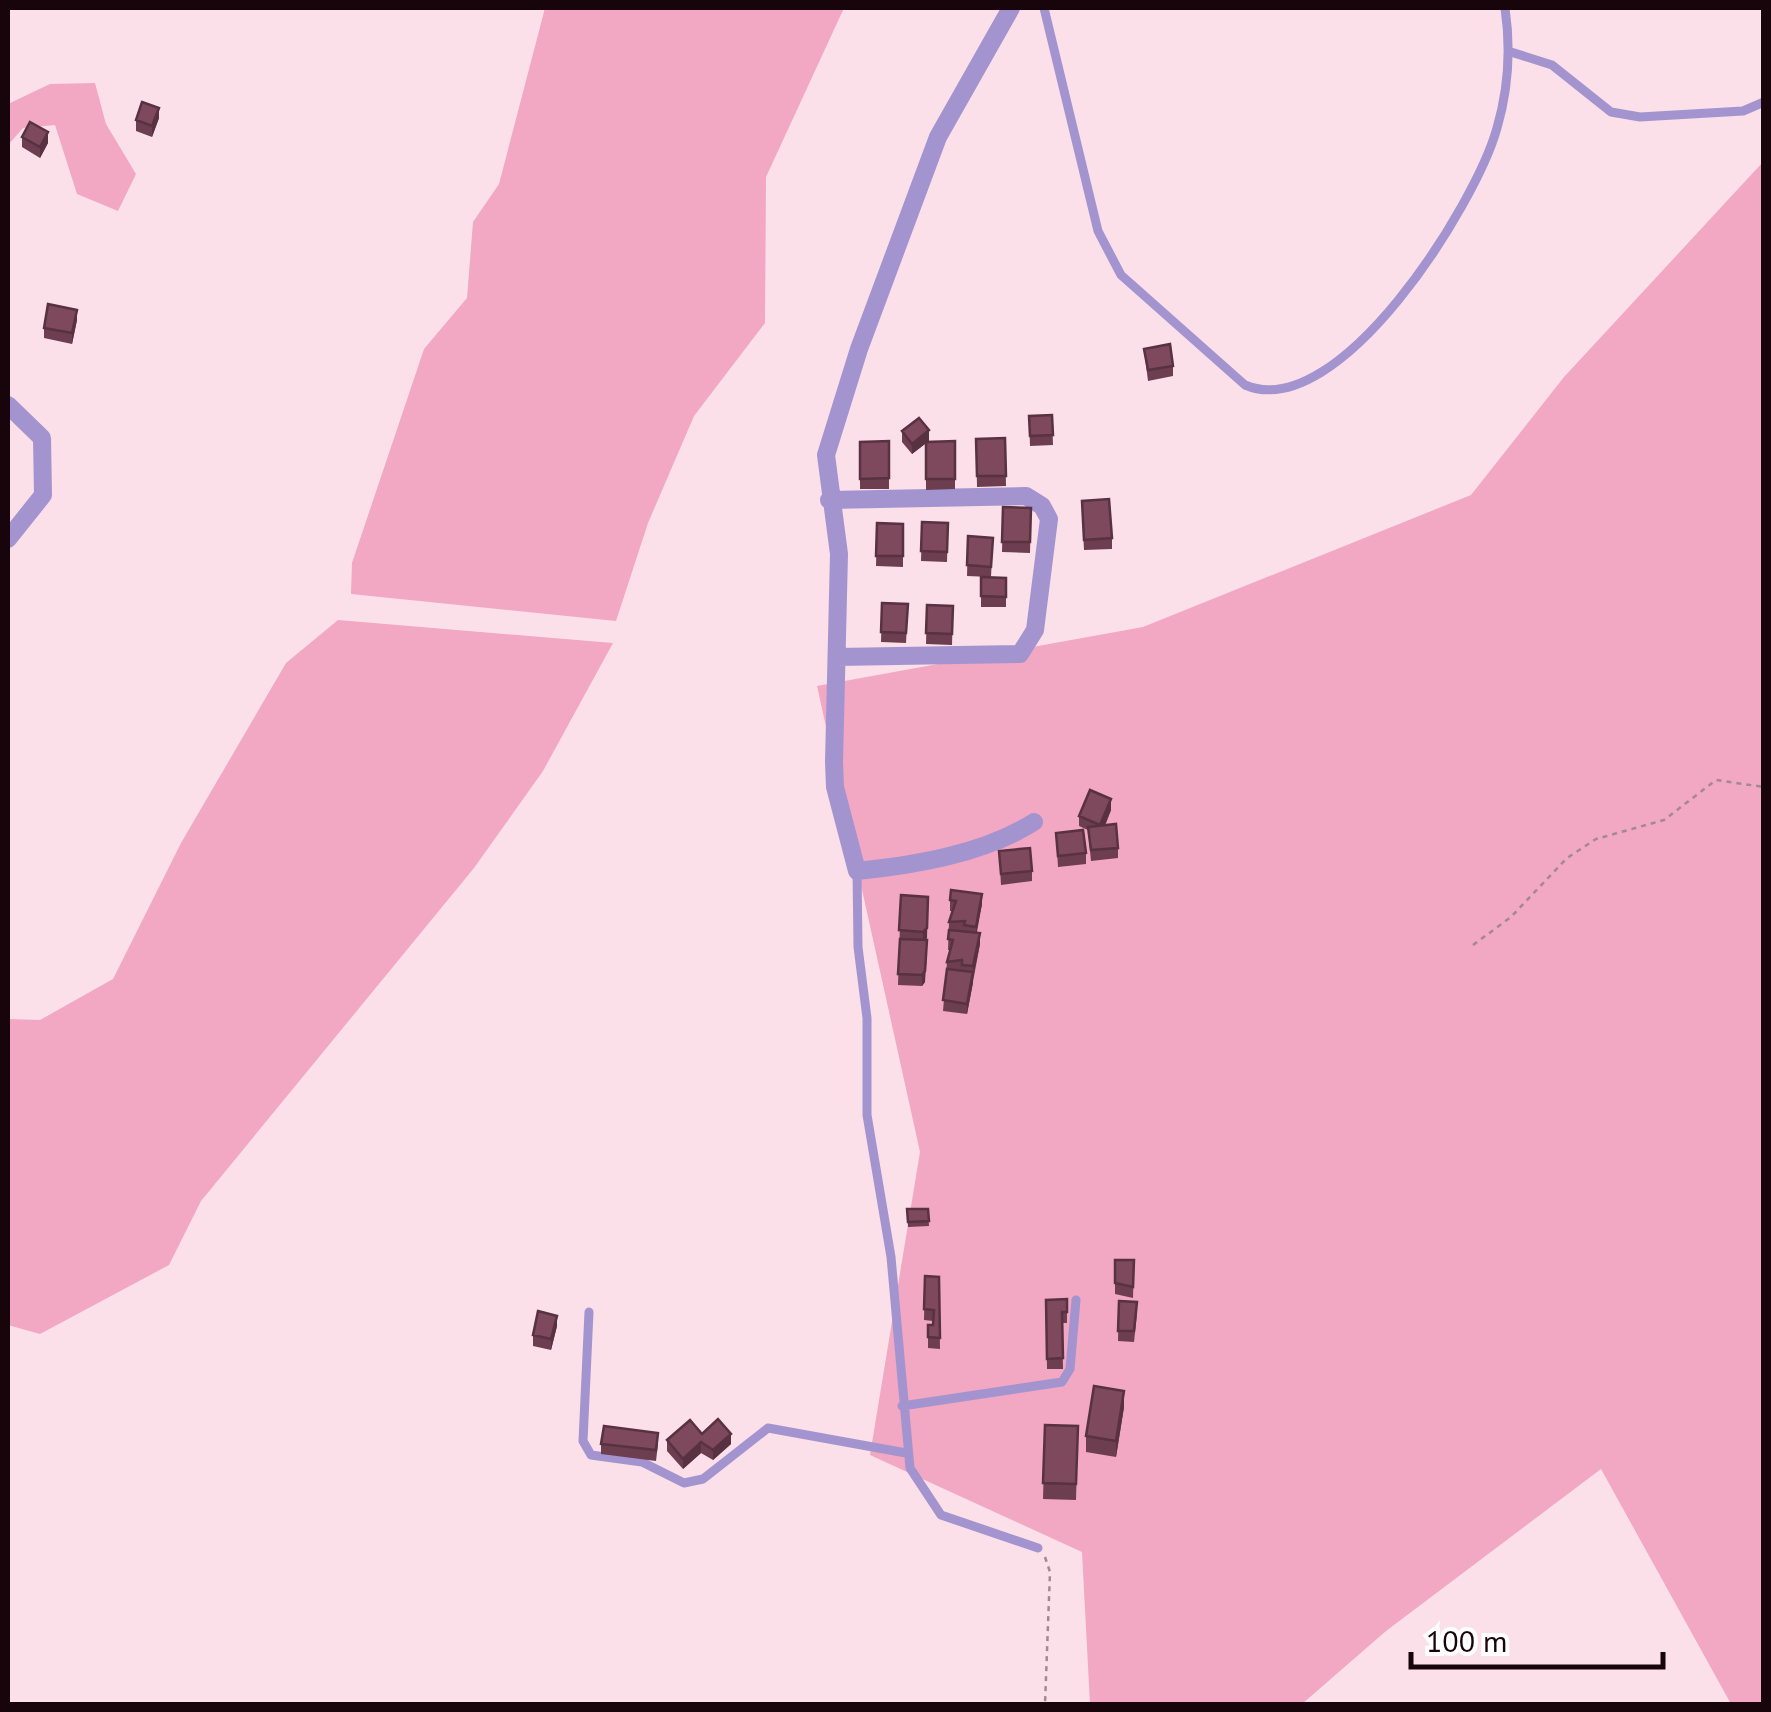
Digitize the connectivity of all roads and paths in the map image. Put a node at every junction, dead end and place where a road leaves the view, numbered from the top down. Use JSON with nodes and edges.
{"nodes":[{"id":1,"x":1010,"y":8,"type":"edge"},
{"id":2,"x":1044,"y":8,"type":"edge"},
{"id":3,"x":1505,"y":8,"type":"edge"},
{"id":4,"x":1511,"y":52,"type":"junction"},
{"id":5,"x":1764,"y":102,"type":"edge"},
{"id":6,"x":8,"y":405,"type":"edge"},
{"id":7,"x":829,"y":500,"type":"junction"},
{"id":8,"x":8,"y":538,"type":"edge"},
{"id":9,"x":836,"y":657,"type":"junction"},
{"id":10,"x":1764,"y":787,"type":"edge"},
{"id":11,"x":1034,"y":822,"type":"dead end"},
{"id":12,"x":856,"y":871,"type":"junction"},
{"id":13,"x":1472,"y":946,"type":"dead end"},
{"id":14,"x":1076,"y":1300,"type":"dead end"},
{"id":15,"x":589,"y":1312,"type":"dead end"},
{"id":16,"x":902,"y":1406,"type":"junction"},
{"id":17,"x":906,"y":1453,"type":"junction"},
{"id":18,"x":1038,"y":1548,"type":"joint"},
{"id":19,"x":1045,"y":1704,"type":"edge"}],
"edges":[{"from":1,"to":7,"type":"street"},
{"from":2,"to":4,"type":"lane"},
{"from":3,"to":4,"type":"lane"},
{"from":4,"to":5,"type":"lane"},
{"from":6,"to":8,"type":"street"},
{"from":7,"to":9,"type":"street"},
{"from":7,"to":9,"type":"street"},
{"from":9,"to":12,"type":"street"},
{"from":10,"to":13,"type":"path"},
{"from":11,"to":12,"type":"street"},
{"from":12,"to":16,"type":"lane"},
{"from":14,"to":16,"type":"lane"},
{"from":15,"to":17,"type":"lane"},
{"from":16,"to":17,"type":"lane"},
{"from":17,"to":18,"type":"lane"},
{"from":18,"to":19,"type":"path"}]}
